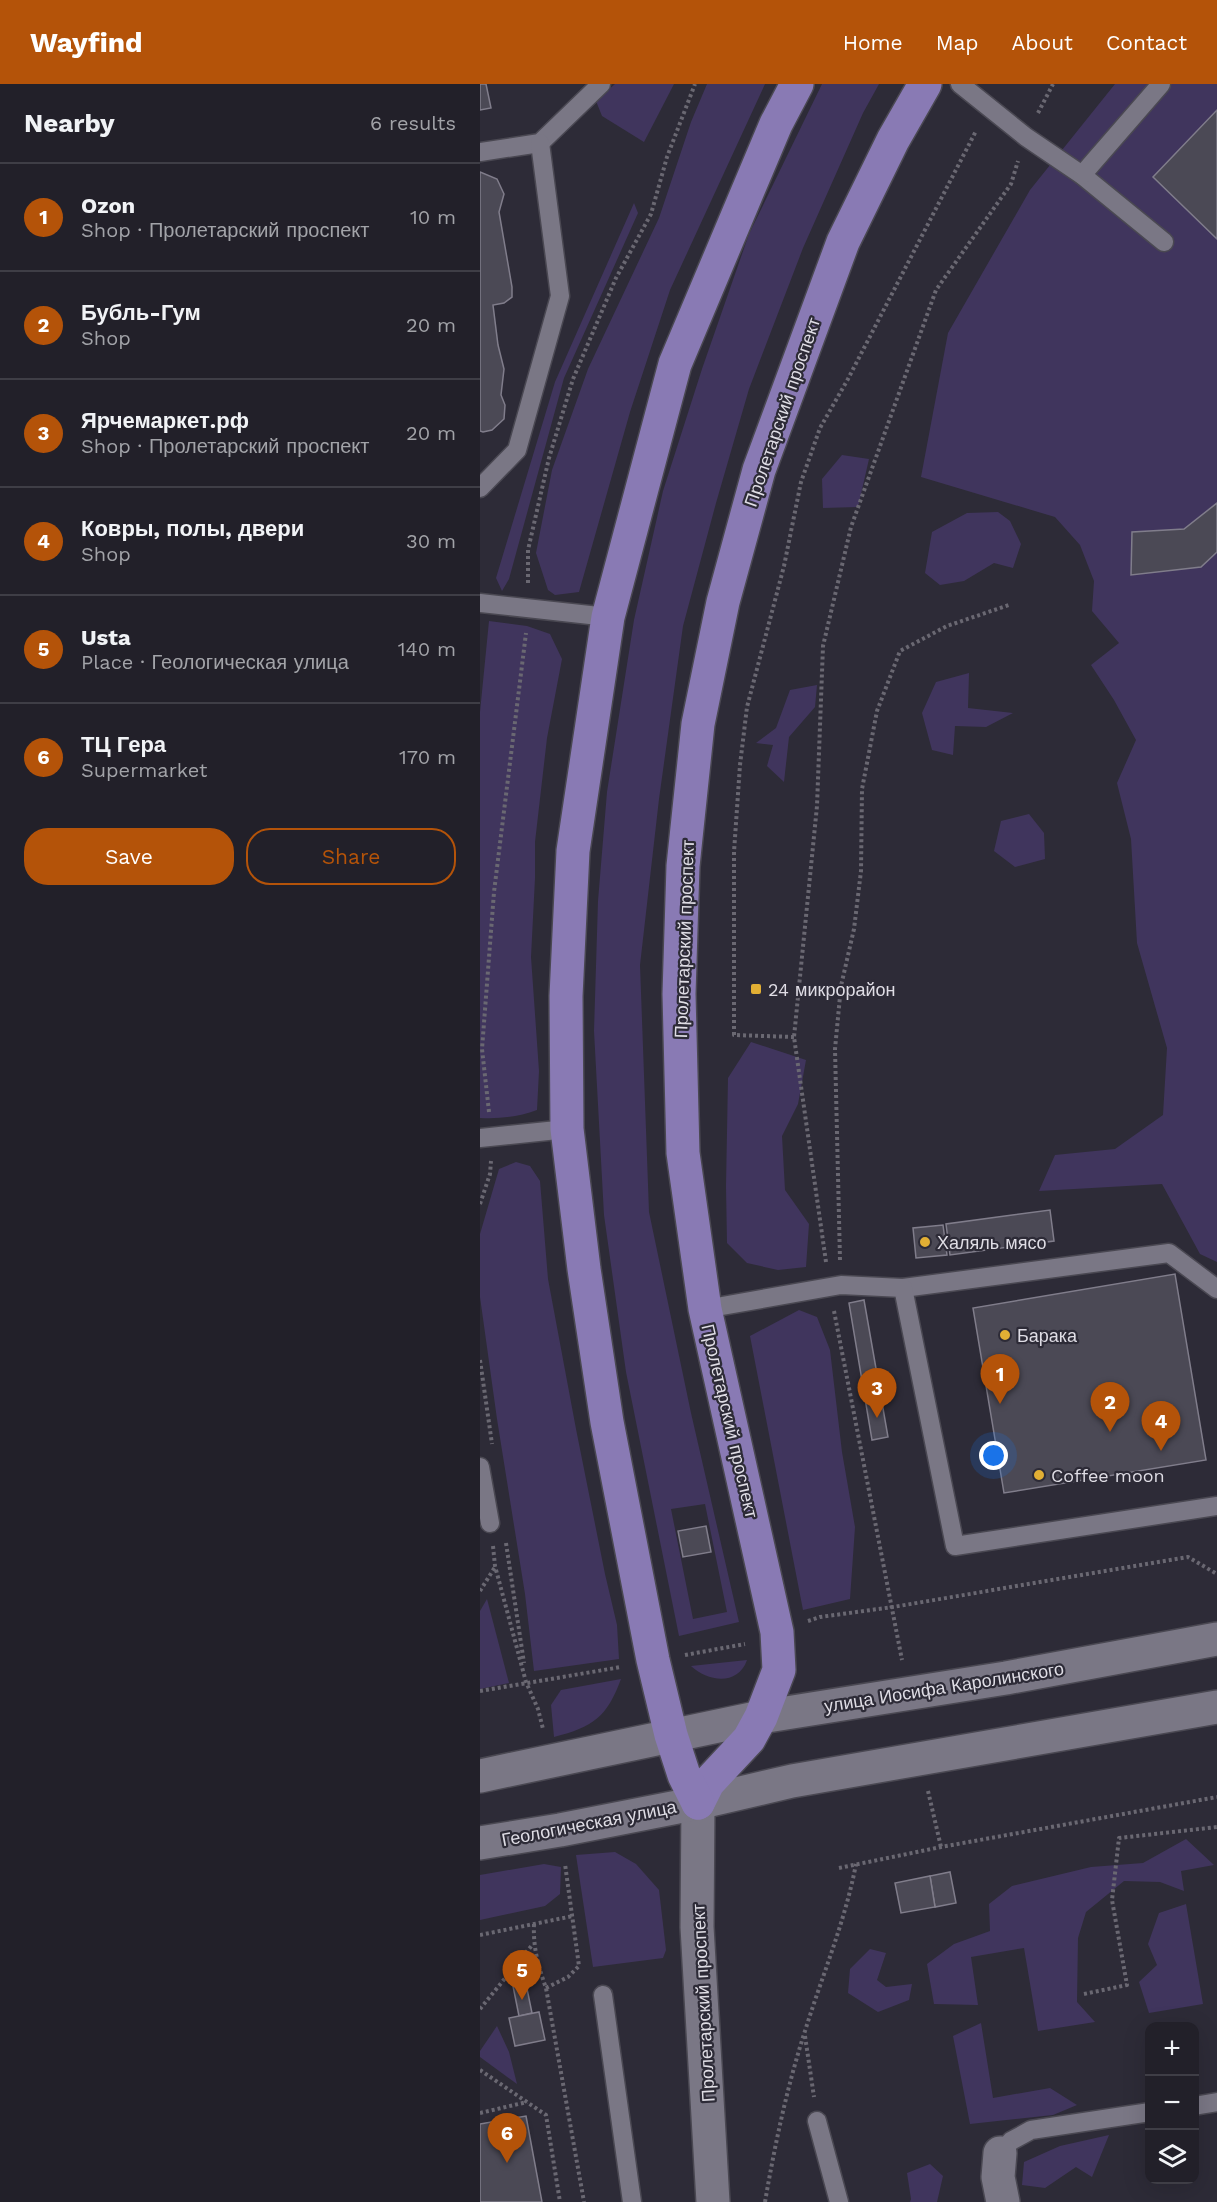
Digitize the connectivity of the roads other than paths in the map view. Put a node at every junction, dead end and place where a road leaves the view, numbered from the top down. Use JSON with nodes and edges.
{"nodes":[{"id":1,"x":601,"y":84,"type":"edge"},
{"id":2,"x":798,"y":84,"type":"edge"},
{"id":3,"x":925,"y":84,"type":"edge"},
{"id":4,"x":960,"y":84,"type":"edge"},
{"id":5,"x":1161,"y":84,"type":"edge"},
{"id":6,"x":540,"y":143,"type":"junction"},
{"id":7,"x":480,"y":152,"type":"edge"},
{"id":8,"x":1082,"y":175,"type":"junction"},
{"id":9,"x":1164,"y":242,"type":"dead end"},
{"id":10,"x":480,"y":488,"type":"edge"},
{"id":11,"x":480,"y":603,"type":"edge"},
{"id":12,"x":608,"y":617,"type":"junction"},
{"id":13,"x":567,"y":1129,"type":"junction"},
{"id":14,"x":486,"y":1138,"type":"edge"},
{"id":15,"x":903,"y":1288,"type":"junction"},
{"id":16,"x":1217,"y":1289,"type":"edge"},
{"id":17,"x":705,"y":1308,"type":"junction"},
{"id":18,"x":480,"y":1467,"type":"edge"},
{"id":19,"x":1217,"y":1506,"type":"edge"},
{"id":20,"x":490,"y":1523,"type":"road end"},
{"id":21,"x":1217,"y":1640,"type":"edge"},
{"id":22,"x":1217,"y":1707,"type":"edge"},
{"id":23,"x":761,"y":1717,"type":"junction"},
{"id":24,"x":671,"y":1735,"type":"junction"},
{"id":25,"x":480,"y":1776,"type":"edge"},
{"id":26,"x":698,"y":1803,"type":"junction"},
{"id":27,"x":480,"y":1843,"type":"edge"},
{"id":28,"x":603,"y":1995,"type":"dead end"},
{"id":29,"x":1217,"y":2102,"type":"edge"},
{"id":30,"x":1199,"y":2105,"type":"edge"},
{"id":31,"x":1145,"y":2113,"type":"edge"},
{"id":32,"x":817,"y":2121,"type":"road end"},
{"id":33,"x":1000,"y":2153,"type":"joint"},
{"id":34,"x":632,"y":2202,"type":"edge"},
{"id":35,"x":713,"y":2202,"type":"edge"},
{"id":36,"x":839,"y":2202,"type":"edge"},
{"id":37,"x":1003,"y":2202,"type":"edge"}],
"edges":[{"from":1,"to":6,"type":"lane"},
{"from":2,"to":12,"type":"main road","name":"Пролетарский проспект"},
{"from":3,"to":17,"type":"main road","name":"Пролетарский проспект"},
{"from":4,"to":8,"type":"lane"},
{"from":5,"to":8,"type":"lane"},
{"from":6,"to":7,"type":"lane"},
{"from":6,"to":10,"type":"lane"},
{"from":8,"to":9,"type":"lane"},
{"from":11,"to":12,"type":"lane"},
{"from":12,"to":13,"type":"main road","name":"Пролетарский проспект"},
{"from":13,"to":14,"type":"lane"},
{"from":13,"to":24,"type":"main road","name":"Пролетарский проспект"},
{"from":15,"to":16,"type":"lane"},
{"from":15,"to":17,"type":"lane"},
{"from":15,"to":19,"type":"lane"},
{"from":17,"to":23,"type":"main road","name":"Пролетарский проспект"},
{"from":18,"to":20,"type":"lane"},
{"from":21,"to":23,"type":"main road","name":"улица Иосифа Каролинского"},
{"from":22,"to":26,"type":"main road"},
{"from":23,"to":24,"type":"main road","name":"улица Иосифа Каролинского"},
{"from":23,"to":26,"type":"main road","name":"Пролетарский проспект"},
{"from":24,"to":25,"type":"main road"},
{"from":24,"to":26,"type":"main road","name":"Пролетарский проспект"},
{"from":26,"to":27,"type":"main road","name":"Геологическая улица"},
{"from":26,"to":35,"type":"main road","name":"Пролетарский проспект"},
{"from":28,"to":34,"type":"lane"},
{"from":29,"to":30,"type":"lane"},
{"from":31,"to":33,"type":"lane"},
{"from":32,"to":36,"type":"lane"},
{"from":33,"to":37,"type":"main road"}]}
